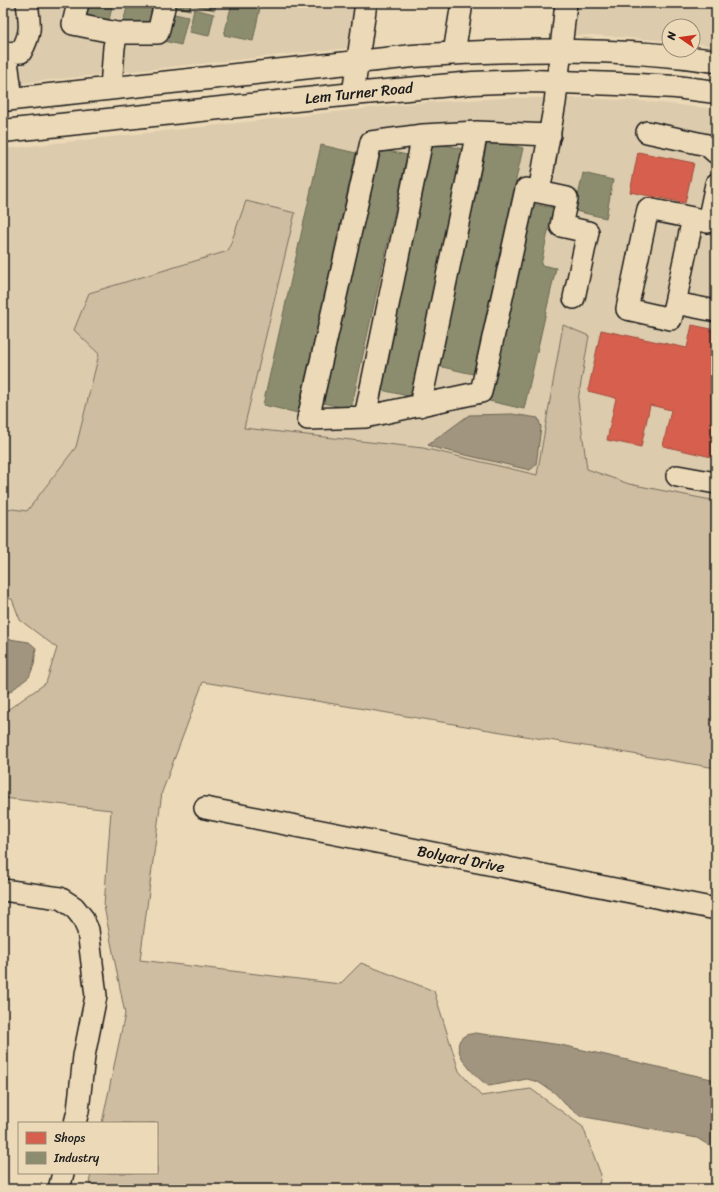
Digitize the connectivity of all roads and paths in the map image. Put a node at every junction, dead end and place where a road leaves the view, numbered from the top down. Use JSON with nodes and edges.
{"nodes":[{"id":1,"x":27,"y":3,"type":"edge"},
{"id":2,"x":78,"y":3,"type":"edge"},
{"id":3,"x":165,"y":3,"type":"edge"},
{"id":4,"x":366,"y":3,"type":"edge"},
{"id":5,"x":462,"y":3,"type":"edge"},
{"id":6,"x":566,"y":3,"type":"edge"},
{"id":7,"x":117,"y":33,"type":"junction"},
{"id":8,"x":561,"y":50,"type":"junction"},
{"id":9,"x":454,"y":53,"type":"junction"},
{"id":10,"x":5,"y":54,"type":"edge"},
{"id":11,"x":716,"y":61,"type":"edge"},
{"id":12,"x":357,"y":62,"type":"junction"},
{"id":13,"x":557,"y":82,"type":"junction"},
{"id":14,"x":111,"y":88,"type":"junction"},
{"id":15,"x":716,"y":92,"type":"edge"},
{"id":16,"x":353,"y":94,"type":"junction"},
{"id":17,"x":7,"y":100,"type":"edge"},
{"id":18,"x":3,"y":132,"type":"edge"},
{"id":19,"x":477,"y":132,"type":"junction"},
{"id":20,"x":647,"y":132,"type":"dead end"},
{"id":21,"x":423,"y":135,"type":"junction"},
{"id":22,"x":550,"y":135,"type":"junction"},
{"id":23,"x":716,"y":153,"type":"edge"},
{"id":24,"x":716,"y":184,"type":"edge"},
{"id":25,"x":539,"y":192,"type":"junction"},
{"id":26,"x":706,"y":221,"type":"edge"},
{"id":27,"x":574,"y":298,"type":"dead end"},
{"id":28,"x":675,"y":303,"type":"junction"},
{"id":29,"x":716,"y":311,"type":"edge"},
{"id":30,"x":420,"y":406,"type":"junction"},
{"id":31,"x":365,"y":417,"type":"junction"},
{"id":32,"x":676,"y":476,"type":"dead end"},
{"id":33,"x":716,"y":483,"type":"edge"},
{"id":34,"x":205,"y":808,"type":"dead end"},
{"id":35,"x":3,"y":890,"type":"edge"},
{"id":36,"x":716,"y":909,"type":"edge"},
{"id":37,"x":75,"y":1122,"type":"edge"},
{"id":38,"x":63,"y":1174,"type":"edge"},
{"id":39,"x":59,"y":1189,"type":"edge"}],
"edges":[{"from":1,"to":10,"type":"street"},
{"from":2,"to":7,"type":"street"},
{"from":3,"to":7,"type":"street"},
{"from":4,"to":12,"type":"street"},
{"from":5,"to":9,"type":"street"},
{"from":6,"to":8,"type":"street"},
{"from":7,"to":14,"type":"street"},
{"from":8,"to":9,"type":"main road","name":"Lem Turner Road"},
{"from":8,"to":11,"type":"main road","name":"Lem Turner Road"},
{"from":8,"to":13,"type":"street"},
{"from":9,"to":12,"type":"main road","name":"Lem Turner Road"},
{"from":10,"to":17,"type":"street"},
{"from":12,"to":14,"type":"main road","name":"Lem Turner Road"},
{"from":12,"to":16,"type":"street"},
{"from":13,"to":15,"type":"main road","name":"Lem Turner Road"},
{"from":13,"to":16,"type":"main road","name":"Lem Turner Road"},
{"from":13,"to":22,"type":"street"},
{"from":14,"to":17,"type":"main road","name":"Lem Turner Road"},
{"from":16,"to":18,"type":"main road","name":"Lem Turner Road"},
{"from":19,"to":21,"type":"street"},
{"from":19,"to":22,"type":"street"},
{"from":19,"to":30,"type":"street"},
{"from":20,"to":23,"type":"street"},
{"from":21,"to":31,"type":"street"},
{"from":21,"to":31,"type":"street"},
{"from":22,"to":25,"type":"street"},
{"from":24,"to":26,"type":"street"},
{"from":25,"to":27,"type":"street"},
{"from":25,"to":30,"type":"street"},
{"from":26,"to":28,"type":"street"},
{"from":26,"to":28,"type":"street"},
{"from":28,"to":29,"type":"street"},
{"from":30,"to":31,"type":"street"},
{"from":32,"to":33,"type":"street"},
{"from":34,"to":36,"type":"street","name":"Bolyard Drive"},
{"from":35,"to":37,"type":"street"},
{"from":38,"to":39,"type":"street"}]}
